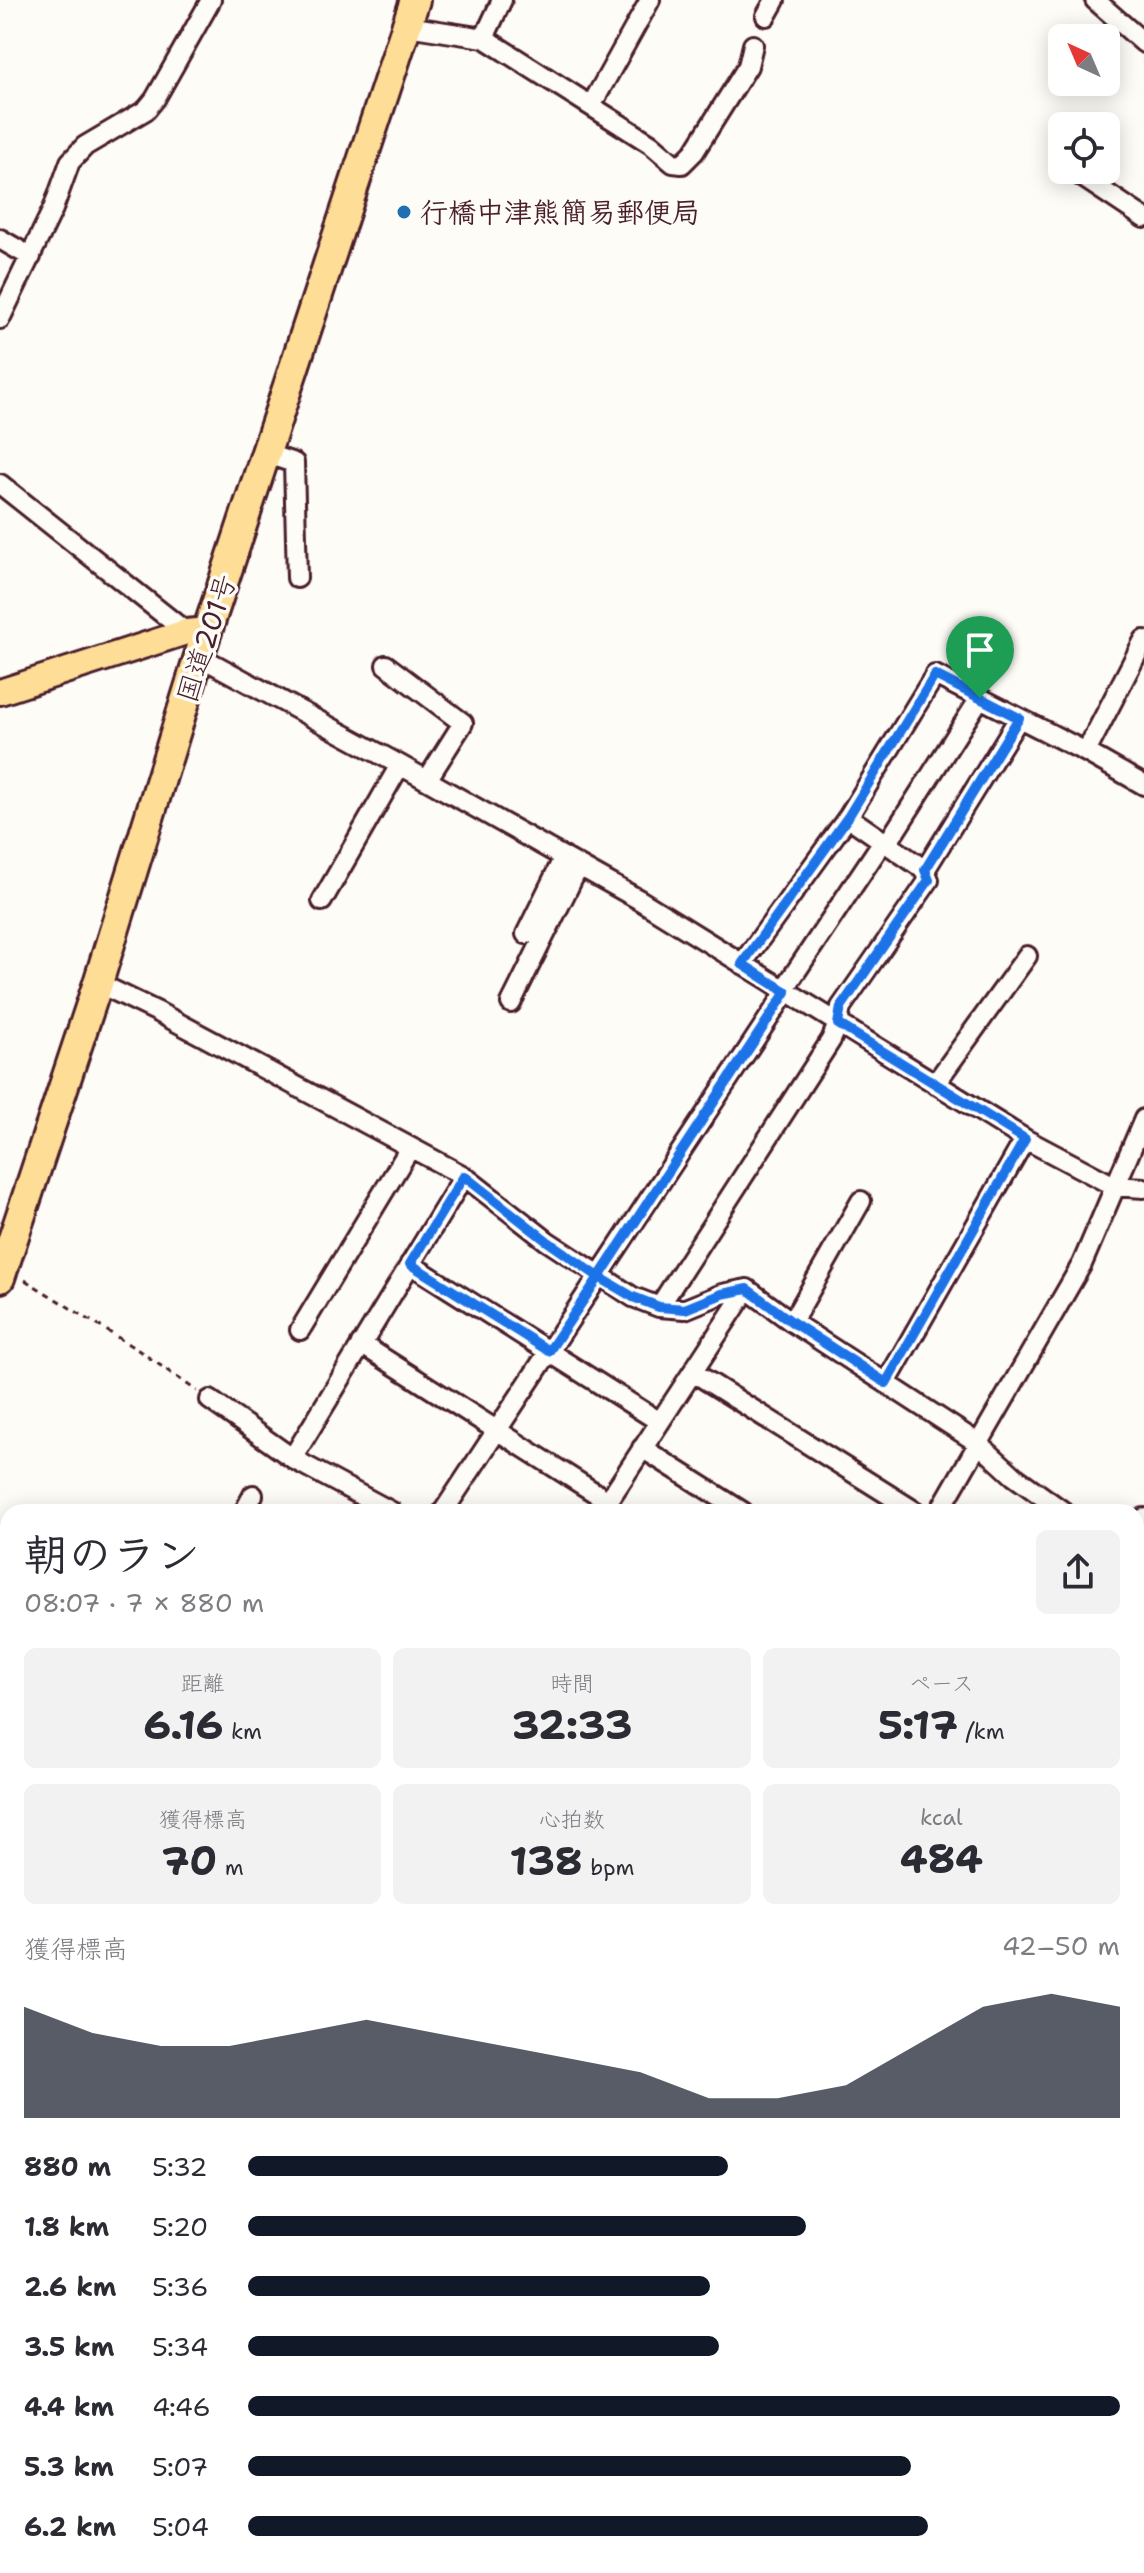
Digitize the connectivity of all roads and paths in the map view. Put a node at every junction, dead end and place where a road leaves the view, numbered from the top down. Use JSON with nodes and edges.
{"nodes":[{"id":1,"x":211,"y":0,"type":"edge"},
{"id":2,"x":502,"y":0,"type":"edge"},
{"id":3,"x":650,"y":0,"type":"edge"},
{"id":4,"x":1095,"y":0,"type":"edge"},
{"id":5,"x":411,"y":13,"type":"edge"},
{"id":6,"x":484,"y":38,"type":"junction"},
{"id":7,"x":1144,"y":43,"type":"edge"},
{"id":8,"x":753,"y":45,"type":"dead end"},
{"id":9,"x":591,"y":106,"type":"junction"},
{"id":10,"x":1093,"y":184,"type":"edge"},
{"id":11,"x":1144,"y":218,"type":"edge"},
{"id":12,"x":0,"y":239,"type":"edge"},
{"id":13,"x":31,"y":257,"type":"junction"},
{"id":14,"x":0,"y":319,"type":"edge"},
{"id":15,"x":267,"y":454,"type":"junction"},
{"id":16,"x":0,"y":484,"type":"edge"},
{"id":17,"x":297,"y":578,"type":"dead end"},
{"id":18,"x":198,"y":640,"type":"junction"},
{"id":19,"x":1144,"y":640,"type":"edge"},
{"id":20,"x":386,"y":665,"type":"dead end"},
{"id":21,"x":0,"y":692,"type":"edge"},
{"id":22,"x":980,"y":698,"type":"junction"},
{"id":23,"x":1019,"y":718,"type":"junction"},
{"id":24,"x":1086,"y":752,"type":"junction"},
{"id":25,"x":400,"y":765,"type":"junction"},
{"id":26,"x":427,"y":780,"type":"junction"},
{"id":27,"x":1144,"y":785,"type":"edge"},
{"id":28,"x":848,"y":817,"type":"junction"},
{"id":29,"x":885,"y":843,"type":"junction"},
{"id":30,"x":571,"y":862,"type":"junction"},
{"id":31,"x":925,"y":870,"type":"junction"},
{"id":32,"x":322,"y":901,"type":"dead end"},
{"id":33,"x":526,"y":934,"type":"dead end"},
{"id":34,"x":1027,"y":956,"type":"dead end"},
{"id":35,"x":742,"y":964,"type":"junction"},
{"id":36,"x":98,"y":983,"type":"junction"},
{"id":37,"x":785,"y":992,"type":"junction"},
{"id":38,"x":511,"y":1003,"type":"dead end"},
{"id":39,"x":838,"y":1024,"type":"junction"},
{"id":40,"x":935,"y":1084,"type":"junction"},
{"id":41,"x":1144,"y":1119,"type":"edge"},
{"id":42,"x":1025,"y":1139,"type":"junction"},
{"id":43,"x":410,"y":1148,"type":"junction"},
{"id":44,"x":464,"y":1176,"type":"junction"},
{"id":45,"x":1114,"y":1186,"type":"junction"},
{"id":46,"x":1144,"y":1188,"type":"edge"},
{"id":47,"x":861,"y":1201,"type":"dead end"},
{"id":48,"x":410,"y":1264,"type":"junction"},
{"id":49,"x":2,"y":1272,"type":"edge"},
{"id":50,"x":599,"y":1277,"type":"junction"},
{"id":51,"x":747,"y":1289,"type":"junction"},
{"id":52,"x":659,"y":1307,"type":"junction"},
{"id":53,"x":792,"y":1322,"type":"junction"},
{"id":54,"x":300,"y":1330,"type":"dead end"},
{"id":55,"x":361,"y":1344,"type":"junction"},
{"id":56,"x":549,"y":1351,"type":"junction"},
{"id":57,"x":693,"y":1372,"type":"junction"},
{"id":58,"x":886,"y":1383,"type":"junction"},
{"id":59,"x":210,"y":1400,"type":"joint"},
{"id":60,"x":660,"y":1422,"type":"junction"},
{"id":61,"x":497,"y":1429,"type":"junction"},
{"id":62,"x":978,"y":1443,"type":"junction"},
{"id":63,"x":642,"y":1448,"type":"junction"},
{"id":64,"x":298,"y":1449,"type":"dead end"},
{"id":65,"x":253,"y":1495,"type":"dead end"},
{"id":66,"x":248,"y":1504,"type":"edge"},
{"id":67,"x":376,"y":1504,"type":"edge"},
{"id":68,"x":448,"y":1504,"type":"edge"},
{"id":69,"x":602,"y":1504,"type":"edge"},
{"id":70,"x":606,"y":1504,"type":"edge"},
{"id":71,"x":730,"y":1504,"type":"edge"},
{"id":72,"x":903,"y":1504,"type":"edge"},
{"id":73,"x":944,"y":1504,"type":"edge"},
{"id":74,"x":1053,"y":1504,"type":"edge"}],
"edges":[{"from":1,"to":13,"type":"street"},
{"from":2,"to":6,"type":"street"},
{"from":3,"to":9,"type":"street"},
{"from":4,"to":7,"type":"street"},
{"from":5,"to":6,"type":"street"},
{"from":5,"to":15,"type":"highway","name":"国道201号"},
{"from":6,"to":9,"type":"street"},
{"from":8,"to":9,"type":"street"},
{"from":10,"to":11,"type":"street"},
{"from":12,"to":13,"type":"street"},
{"from":13,"to":14,"type":"street"},
{"from":15,"to":17,"type":"street"},
{"from":15,"to":18,"type":"highway","name":"国道201号"},
{"from":16,"to":18,"type":"street"},
{"from":18,"to":21,"type":"main road"},
{"from":18,"to":25,"type":"street"},
{"from":18,"to":36,"type":"highway","name":"国道201号"},
{"from":19,"to":24,"type":"street"},
{"from":20,"to":26,"type":"street"},
{"from":22,"to":23,"type":"street"},
{"from":22,"to":28,"type":"street"},
{"from":22,"to":29,"type":"street"},
{"from":23,"to":24,"type":"street"},
{"from":23,"to":31,"type":"street"},
{"from":24,"to":27,"type":"street"},
{"from":25,"to":26,"type":"street"},
{"from":25,"to":32,"type":"street"},
{"from":26,"to":30,"type":"street"},
{"from":28,"to":29,"type":"street"},
{"from":28,"to":35,"type":"street"},
{"from":29,"to":31,"type":"street"},
{"from":29,"to":37,"type":"street"},
{"from":30,"to":33,"type":"street"},
{"from":30,"to":35,"type":"street"},
{"from":30,"to":38,"type":"street"},
{"from":31,"to":39,"type":"street"},
{"from":34,"to":40,"type":"street"},
{"from":35,"to":37,"type":"street"},
{"from":36,"to":43,"type":"street"},
{"from":36,"to":49,"type":"highway","name":"国道201号"},
{"from":37,"to":39,"type":"street"},
{"from":37,"to":50,"type":"street"},
{"from":39,"to":40,"type":"street"},
{"from":39,"to":52,"type":"street"},
{"from":40,"to":42,"type":"street"},
{"from":41,"to":45,"type":"street"},
{"from":42,"to":45,"type":"street"},
{"from":42,"to":58,"type":"street"},
{"from":43,"to":44,"type":"street"},
{"from":43,"to":54,"type":"street"},
{"from":44,"to":48,"type":"street"},
{"from":44,"to":50,"type":"street"},
{"from":45,"to":46,"type":"street"},
{"from":45,"to":62,"type":"street"},
{"from":47,"to":53,"type":"street"},
{"from":48,"to":55,"type":"street"},
{"from":48,"to":56,"type":"street"},
{"from":49,"to":59,"type":"path"},
{"from":50,"to":52,"type":"street"},
{"from":50,"to":56,"type":"street"},
{"from":51,"to":52,"type":"street"},
{"from":51,"to":53,"type":"street"},
{"from":51,"to":57,"type":"street"},
{"from":53,"to":58,"type":"street"},
{"from":55,"to":61,"type":"street"},
{"from":55,"to":64,"type":"street"},
{"from":56,"to":60,"type":"street"},
{"from":56,"to":61,"type":"street"},
{"from":57,"to":60,"type":"street"},
{"from":57,"to":72,"type":"street"},
{"from":58,"to":62,"type":"street"},
{"from":59,"to":67,"type":"street"},
{"from":60,"to":63,"type":"street"},
{"from":61,"to":68,"type":"street"},
{"from":61,"to":69,"type":"street"},
{"from":62,"to":73,"type":"street"},
{"from":62,"to":74,"type":"street"},
{"from":63,"to":70,"type":"street"},
{"from":63,"to":71,"type":"street"},
{"from":65,"to":66,"type":"street"}]}
